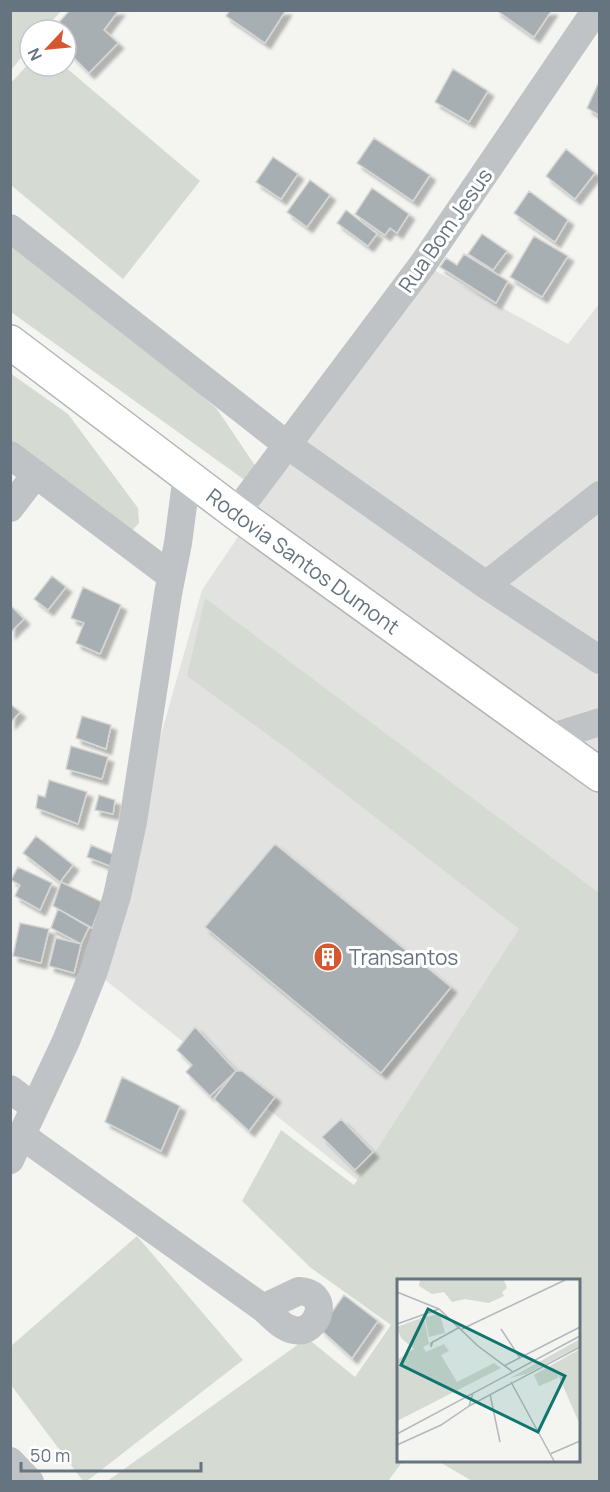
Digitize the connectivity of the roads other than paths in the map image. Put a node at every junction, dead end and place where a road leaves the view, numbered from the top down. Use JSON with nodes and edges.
{"nodes":[{"id":1,"x":596,"y":10,"type":"edge"},
{"id":2,"x":10,"y":228,"type":"edge"},
{"id":3,"x":10,"y":342,"type":"edge"},
{"id":4,"x":286,"y":444,"type":"junction"},
{"id":5,"x":10,"y":455,"type":"edge"},
{"id":6,"x":36,"y":474,"type":"junction"},
{"id":7,"x":187,"y":475,"type":"junction"},
{"id":8,"x":600,"y":495,"type":"edge"},
{"id":9,"x":10,"y":508,"type":"edge"},
{"id":10,"x":236,"y":513,"type":"junction"},
{"id":11,"x":171,"y":576,"type":"junction"},
{"id":12,"x":486,"y":585,"type":"junction"},
{"id":13,"x":600,"y":660,"type":"edge"},
{"id":14,"x":600,"y":722,"type":"edge"},
{"id":15,"x":549,"y":738,"type":"junction"},
{"id":16,"x":600,"y":775,"type":"edge"},
{"id":17,"x":10,"y":1089,"type":"edge"},
{"id":18,"x":34,"y":1107,"type":"junction"},
{"id":19,"x":16,"y":1148,"type":"edge"},
{"id":20,"x":263,"y":1308,"type":"dead end"},
{"id":21,"x":10,"y":1461,"type":"edge"},
{"id":22,"x":30,"y":1482,"type":"edge"}],
"edges":[{"from":1,"to":4,"type":"street","name":"Rua Bom Jesus"},
{"from":2,"to":4,"type":"street"},
{"from":3,"to":7,"type":"highway","name":"Rodovia Santos Dumont"},
{"from":4,"to":10,"type":"street","name":"Rua Bom Jesus"},
{"from":4,"to":12,"type":"street"},
{"from":5,"to":6,"type":"street"},
{"from":6,"to":9,"type":"street"},
{"from":6,"to":11,"type":"street"},
{"from":7,"to":10,"type":"highway","name":"Rodovia Santos Dumont"},
{"from":7,"to":11,"type":"street"},
{"from":8,"to":12,"type":"street"},
{"from":10,"to":15,"type":"highway","name":"Rodovia Santos Dumont"},
{"from":11,"to":18,"type":"street"},
{"from":12,"to":13,"type":"street"},
{"from":14,"to":15,"type":"street"},
{"from":15,"to":16,"type":"highway","name":"Rodovia Santos Dumont"},
{"from":17,"to":18,"type":"street"},
{"from":18,"to":19,"type":"street"},
{"from":19,"to":20,"type":"street"},
{"from":21,"to":22,"type":"street"}]}
